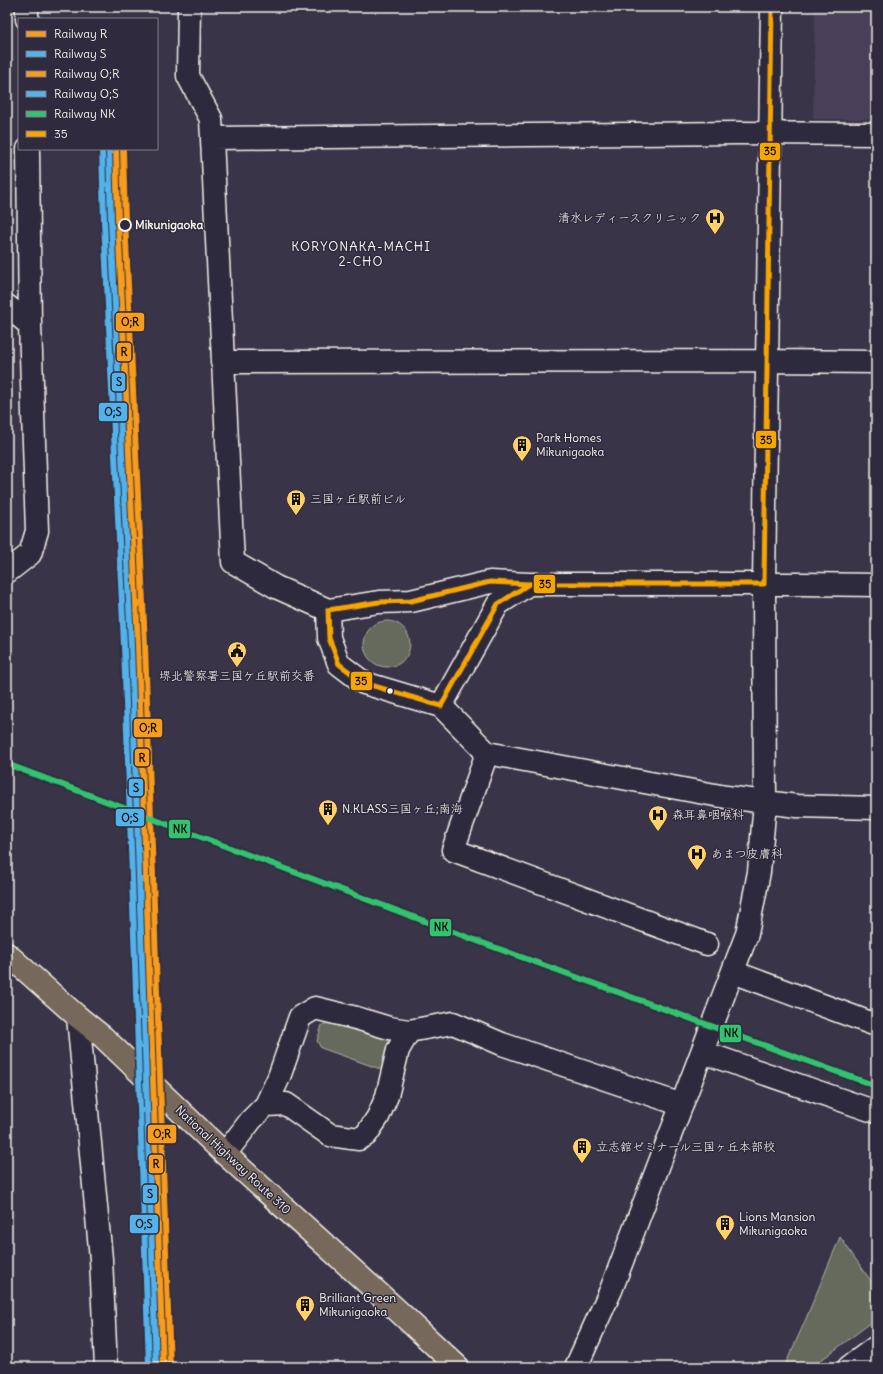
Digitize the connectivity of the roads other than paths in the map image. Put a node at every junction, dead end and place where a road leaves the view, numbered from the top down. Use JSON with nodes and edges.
{"nodes":[{"id":1,"x":27,"y":7,"type":"edge"},
{"id":2,"x":189,"y":7,"type":"edge"},
{"id":3,"x":772,"y":7,"type":"edge"},
{"id":4,"x":27,"y":18,"type":"edge"},
{"id":5,"x":770,"y":133,"type":"junction"},
{"id":6,"x":876,"y":134,"type":"edge"},
{"id":7,"x":212,"y":138,"type":"junction"},
{"id":8,"x":28,"y":150,"type":"edge"},
{"id":9,"x":7,"y":306,"type":"edge"},
{"id":10,"x":30,"y":325,"type":"junction"},
{"id":11,"x":767,"y":361,"type":"junction"},
{"id":12,"x":222,"y":362,"type":"junction"},
{"id":13,"x":876,"y":362,"type":"edge"},
{"id":14,"x":7,"y":572,"type":"edge"},
{"id":15,"x":529,"y":584,"type":"junction"},
{"id":16,"x":764,"y":584,"type":"junction"},
{"id":17,"x":876,"y":585,"type":"edge"},
{"id":18,"x":328,"y":610,"type":"junction"},
{"id":19,"x":441,"y":706,"type":"junction"},
{"id":20,"x":487,"y":753,"type":"junction"},
{"id":21,"x":765,"y":802,"type":"junction"},
{"id":22,"x":876,"y":808,"type":"edge"},
{"id":23,"x":707,"y":944,"type":"dead end"},
{"id":24,"x":7,"y":954,"type":"edge"},
{"id":25,"x":733,"y":972,"type":"junction"},
{"id":26,"x":78,"y":1017,"type":"junction"},
{"id":27,"x":876,"y":1025,"type":"edge"},
{"id":28,"x":409,"y":1031,"type":"junction"},
{"id":29,"x":702,"y":1052,"type":"junction"},
{"id":30,"x":266,"y":1105,"type":"junction"},
{"id":31,"x":682,"y":1105,"type":"junction"},
{"id":32,"x":876,"y":1112,"type":"edge"},
{"id":33,"x":225,"y":1154,"type":"junction"},
{"id":34,"x":876,"y":1347,"type":"edge"},
{"id":35,"x":106,"y":1367,"type":"edge"},
{"id":36,"x":458,"y":1367,"type":"edge"},
{"id":37,"x":576,"y":1367,"type":"edge"},
{"id":38,"x":849,"y":1367,"type":"edge"}],
"edges":[{"from":1,"to":4,"type":"street"},
{"from":2,"to":7,"type":"street"},
{"from":3,"to":5,"type":"street"},
{"from":5,"to":6,"type":"street"},
{"from":5,"to":7,"type":"street"},
{"from":5,"to":11,"type":"street"},
{"from":7,"to":12,"type":"street"},
{"from":8,"to":10,"type":"street"},
{"from":9,"to":10,"type":"street"},
{"from":10,"to":14,"type":"street"},
{"from":11,"to":12,"type":"street"},
{"from":11,"to":13,"type":"street"},
{"from":11,"to":16,"type":"street"},
{"from":12,"to":18,"type":"street"},
{"from":15,"to":16,"type":"street"},
{"from":15,"to":18,"type":"street"},
{"from":15,"to":19,"type":"street"},
{"from":16,"to":17,"type":"street"},
{"from":16,"to":21,"type":"street"},
{"from":18,"to":19,"type":"street"},
{"from":19,"to":20,"type":"street"},
{"from":20,"to":21,"type":"street"},
{"from":20,"to":23,"type":"street"},
{"from":21,"to":22,"type":"street"},
{"from":21,"to":25,"type":"street"},
{"from":24,"to":26,"type":"highway","name":"National Highway Route 310"},
{"from":25,"to":27,"type":"street"},
{"from":25,"to":29,"type":"street"},
{"from":26,"to":33,"type":"highway","name":"National Highway Route 310"},
{"from":26,"to":35,"type":"street"},
{"from":28,"to":30,"type":"street"},
{"from":28,"to":30,"type":"street"},
{"from":28,"to":31,"type":"street"},
{"from":29,"to":31,"type":"street"},
{"from":29,"to":32,"type":"street"},
{"from":30,"to":33,"type":"street"},
{"from":31,"to":37,"type":"street"},
{"from":33,"to":36,"type":"highway","name":"National Highway Route 310"},
{"from":34,"to":38,"type":"street"}]}
